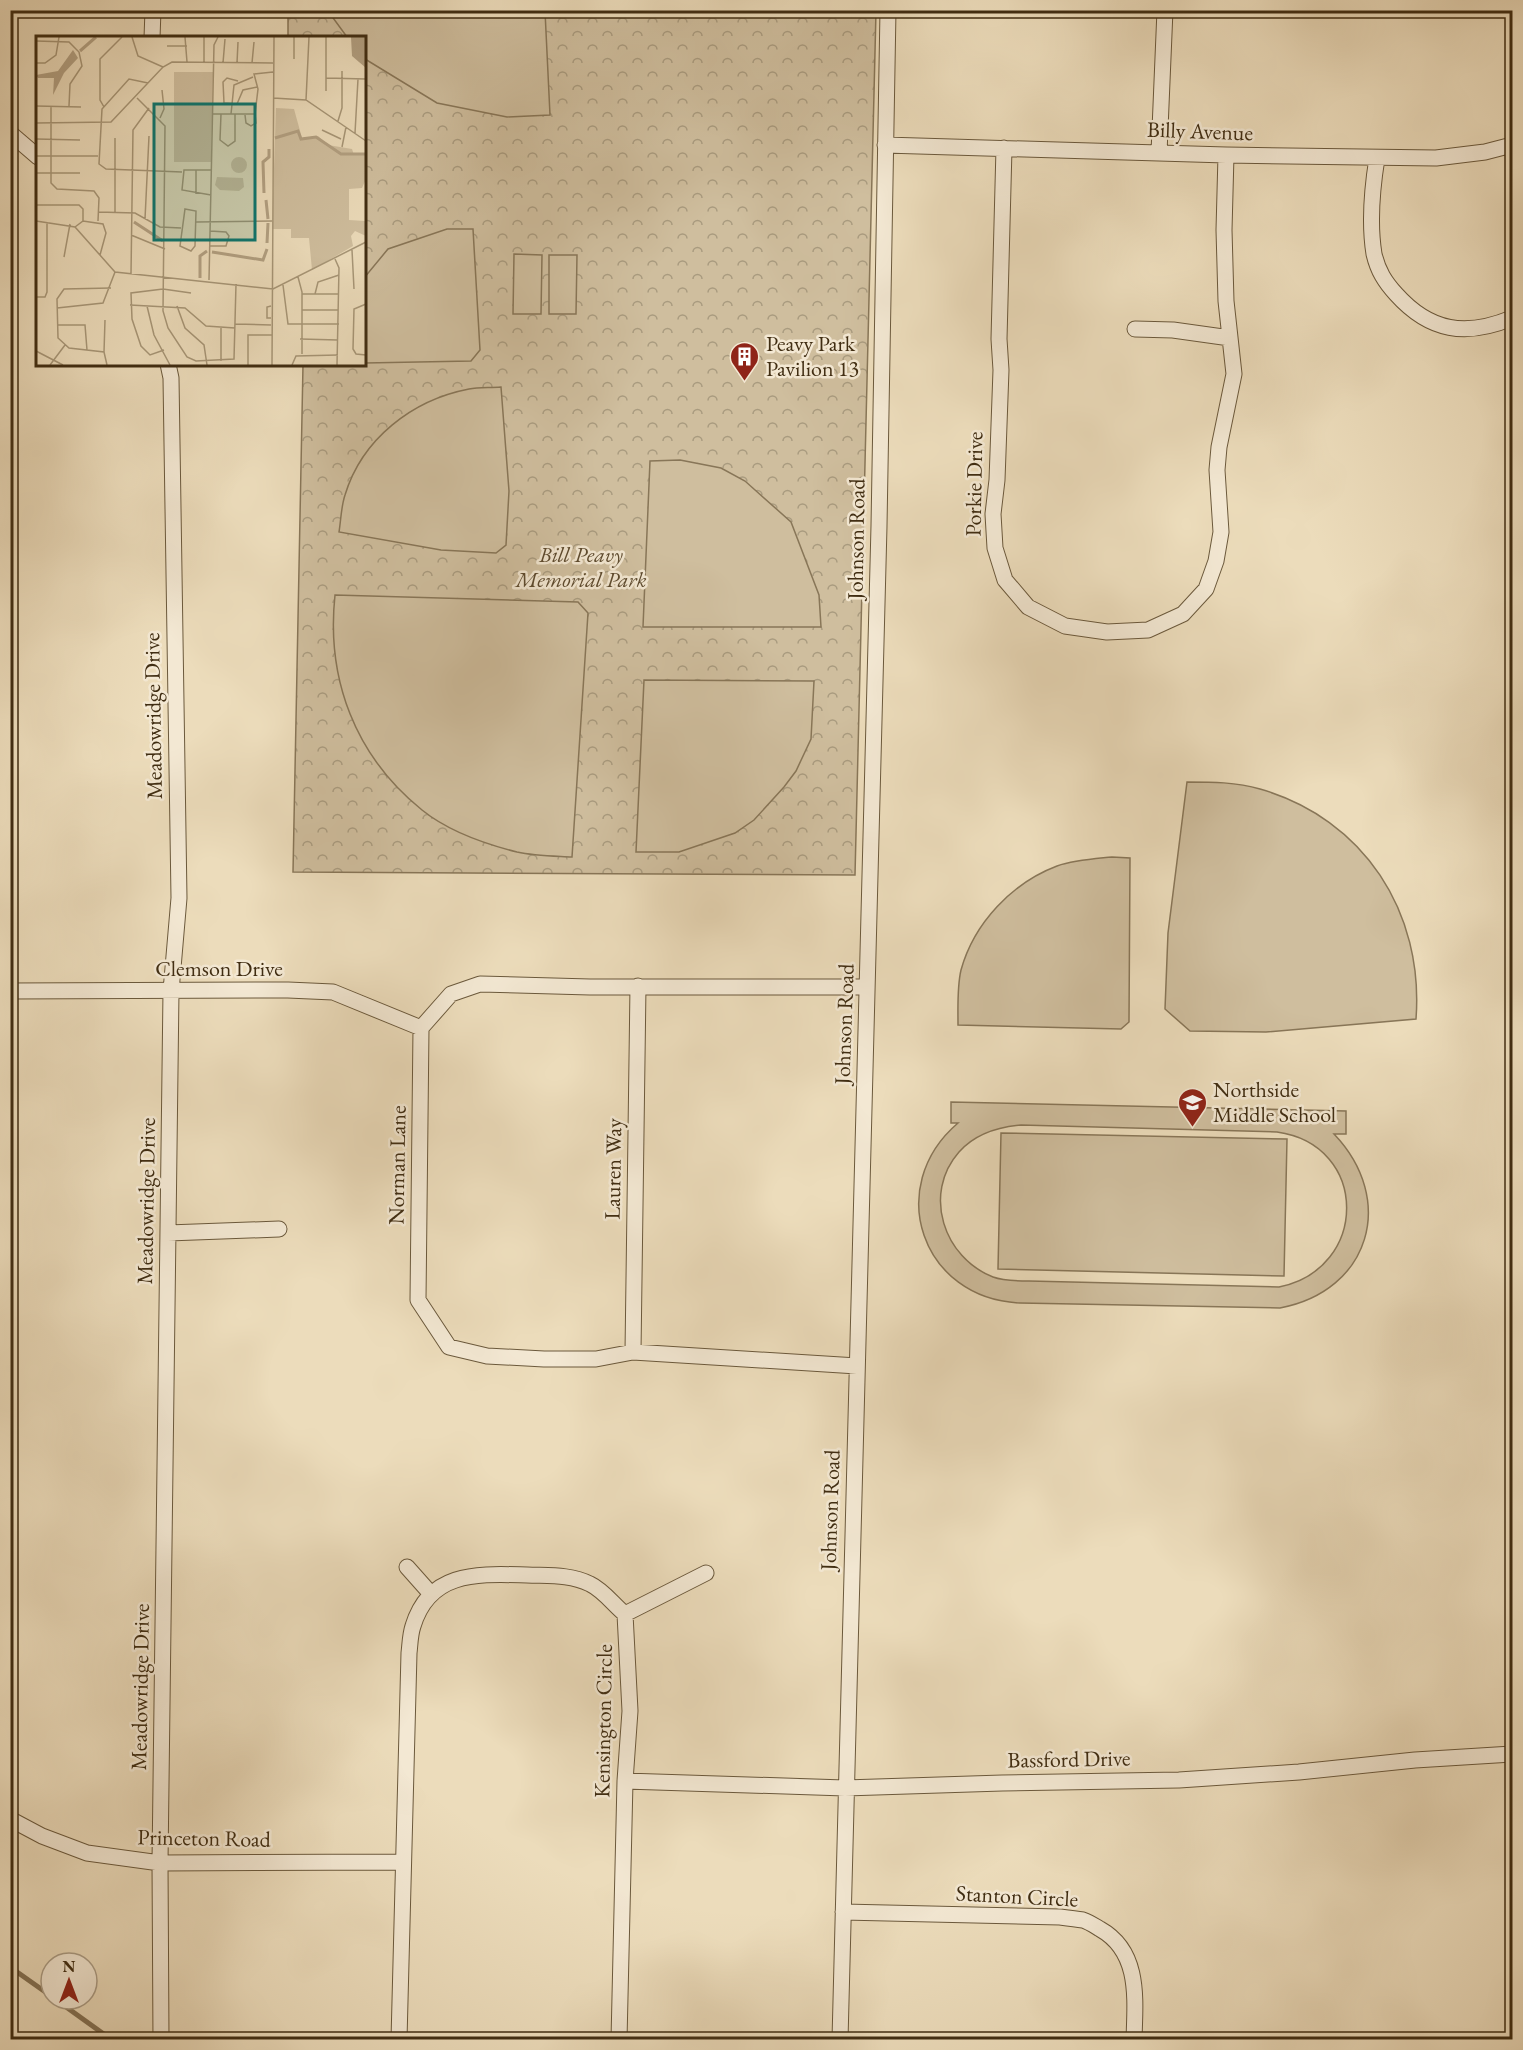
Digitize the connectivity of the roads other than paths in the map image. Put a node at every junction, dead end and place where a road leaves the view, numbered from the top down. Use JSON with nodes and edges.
{"nodes":[{"id":1,"x":153,"y":10,"type":"edge"},
{"id":2,"x":888,"y":10,"type":"edge"},
{"id":3,"x":1165,"y":10,"type":"edge"},
{"id":4,"x":152,"y":36,"type":"edge"},
{"id":5,"x":10,"y":133,"type":"edge"},
{"id":6,"x":885,"y":145,"type":"junction"},
{"id":7,"x":1512,"y":145,"type":"edge"},
{"id":8,"x":1004,"y":148,"type":"junction"},
{"id":9,"x":1159,"y":153,"type":"junction"},
{"id":10,"x":36,"y":155,"type":"edge"},
{"id":11,"x":1226,"y":155,"type":"junction"},
{"id":12,"x":1377,"y":158,"type":"junction"},
{"id":13,"x":1512,"y":318,"type":"edge"},
{"id":14,"x":1135,"y":329,"type":"dead end"},
{"id":15,"x":1230,"y":339,"type":"junction"},
{"id":16,"x":168,"y":366,"type":"edge"},
{"id":17,"x":638,"y":986,"type":"junction"},
{"id":18,"x":867,"y":987,"type":"junction"},
{"id":19,"x":10,"y":991,"type":"edge"},
{"id":20,"x":171,"y":991,"type":"junction"},
{"id":21,"x":421,"y":1028,"type":"junction"},
{"id":22,"x":279,"y":1229,"type":"dead end"},
{"id":23,"x":168,"y":1233,"type":"junction"},
{"id":24,"x":633,"y":1352,"type":"junction"},
{"id":25,"x":857,"y":1366,"type":"junction"},
{"id":26,"x":407,"y":1567,"type":"dead end"},
{"id":27,"x":706,"y":1573,"type":"dead end"},
{"id":28,"x":431,"y":1594,"type":"junction"},
{"id":29,"x":625,"y":1614,"type":"junction"},
{"id":30,"x":1512,"y":1754,"type":"edge"},
{"id":31,"x":625,"y":1781,"type":"junction"},
{"id":32,"x":845,"y":1788,"type":"junction"},
{"id":33,"x":10,"y":1819,"type":"edge"},
{"id":34,"x":403,"y":1862,"type":"junction"},
{"id":35,"x":160,"y":1863,"type":"junction"},
{"id":36,"x":843,"y":1912,"type":"junction"},
{"id":37,"x":161,"y":2040,"type":"edge"},
{"id":38,"x":399,"y":2040,"type":"edge"},
{"id":39,"x":619,"y":2040,"type":"edge"},
{"id":40,"x":840,"y":2040,"type":"edge"},
{"id":41,"x":1134,"y":2040,"type":"edge"}],
"edges":[{"from":1,"to":4,"type":"street"},
{"from":2,"to":6,"type":"street","name":"Johnson Road"},
{"from":3,"to":9,"type":"street"},
{"from":5,"to":10,"type":"street"},
{"from":6,"to":8,"type":"street","name":"Billy Avenue"},
{"from":6,"to":18,"type":"street","name":"Johnson Road"},
{"from":7,"to":12,"type":"street","name":"Billy Avenue"},
{"from":8,"to":9,"type":"street","name":"Billy Avenue"},
{"from":8,"to":15,"type":"street","name":"Porkie Drive"},
{"from":9,"to":11,"type":"street","name":"Billy Avenue"},
{"from":11,"to":12,"type":"street","name":"Billy Avenue"},
{"from":11,"to":15,"type":"street","name":"Porkie Drive"},
{"from":12,"to":13,"type":"street"},
{"from":14,"to":15,"type":"street"},
{"from":16,"to":20,"type":"street","name":"Meadowridge Drive"},
{"from":17,"to":18,"type":"street"},
{"from":17,"to":21,"type":"street"},
{"from":17,"to":24,"type":"street","name":"Lauren Way"},
{"from":18,"to":25,"type":"street","name":"Johnson Road"},
{"from":19,"to":20,"type":"street","name":"Clemson Drive"},
{"from":20,"to":21,"type":"street","name":"Clemson Drive"},
{"from":20,"to":23,"type":"street","name":"Meadowridge Drive"},
{"from":21,"to":24,"type":"street","name":"Norman Lane"},
{"from":22,"to":23,"type":"street"},
{"from":23,"to":35,"type":"street","name":"Meadowridge Drive"},
{"from":24,"to":25,"type":"street","name":"Norman Lane"},
{"from":25,"to":32,"type":"street","name":"Johnson Road"},
{"from":26,"to":28,"type":"street"},
{"from":27,"to":29,"type":"street"},
{"from":28,"to":29,"type":"street","name":"Kensington Circle"},
{"from":28,"to":34,"type":"street","name":"Kensington Circle"},
{"from":29,"to":31,"type":"street","name":"Kensington Circle"},
{"from":30,"to":32,"type":"street","name":"Bassford Drive"},
{"from":31,"to":32,"type":"street","name":"Bassford Drive"},
{"from":31,"to":39,"type":"street","name":"Kensington Circle"},
{"from":32,"to":36,"type":"street","name":"Johnson Road"},
{"from":33,"to":35,"type":"street","name":"Princeton Road"},
{"from":34,"to":35,"type":"street","name":"Princeton Road"},
{"from":34,"to":38,"type":"street","name":"Kensington Circle"},
{"from":35,"to":37,"type":"street","name":"Meadowridge Drive"},
{"from":36,"to":40,"type":"street","name":"Johnson Road"},
{"from":36,"to":41,"type":"street","name":"Stanton Circle"}]}
